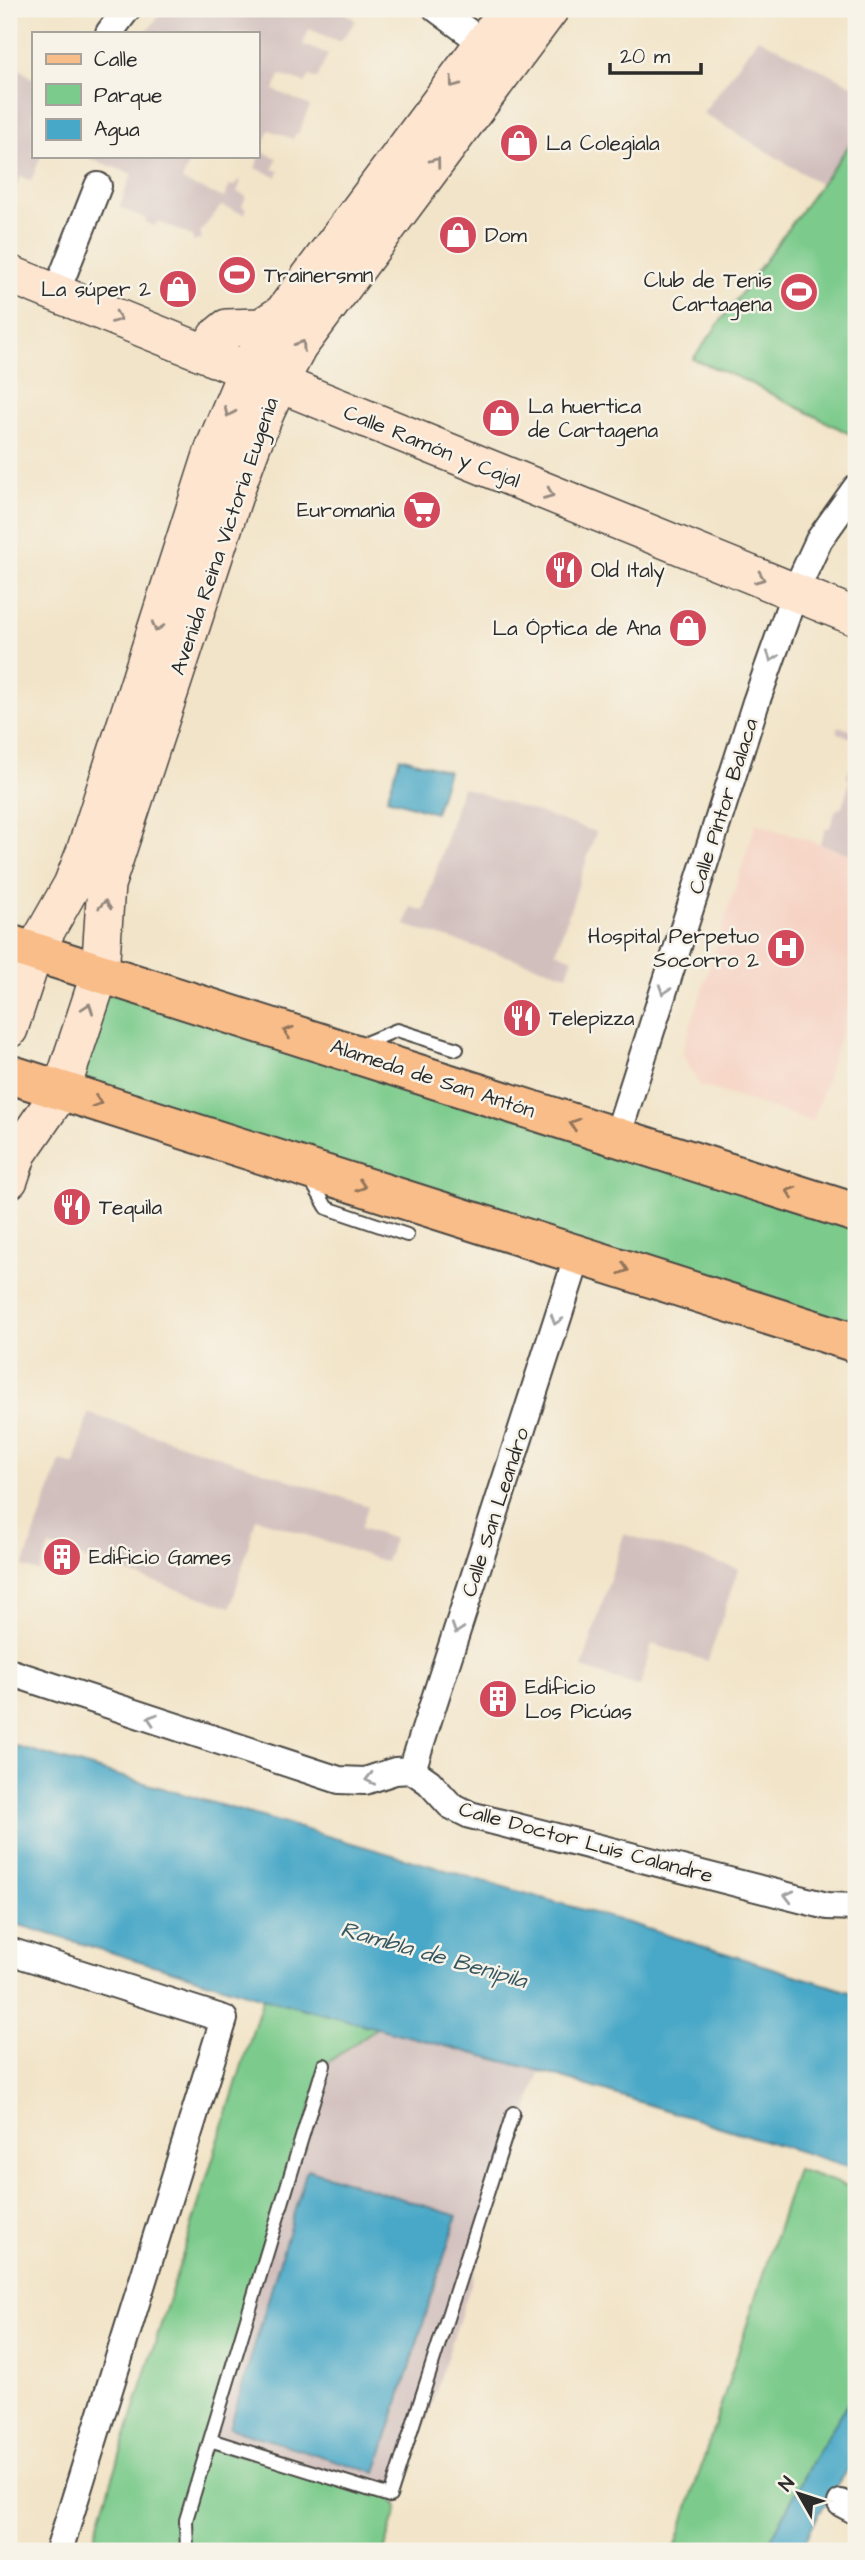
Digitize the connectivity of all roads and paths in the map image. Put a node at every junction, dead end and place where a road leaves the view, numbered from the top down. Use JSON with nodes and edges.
{"nodes":[{"id":1,"x":127,"y":9,"type":"edge"},
{"id":2,"x":437,"y":9,"type":"edge"},
{"id":3,"x":509,"y":9,"type":"edge"},
{"id":4,"x":550,"y":9,"type":"edge"},
{"id":5,"x":109,"y":32,"type":"edge"},
{"id":6,"x":483,"y":43,"type":"junction"},
{"id":7,"x":98,"y":186,"type":"dead end"},
{"id":8,"x":9,"y":274,"type":"edge"},
{"id":9,"x":56,"y":293,"type":"junction"},
{"id":10,"x":246,"y":370,"type":"junction"},
{"id":11,"x":856,"y":488,"type":"edge"},
{"id":12,"x":795,"y":593,"type":"junction"},
{"id":13,"x":856,"y":617,"type":"edge"},
{"id":14,"x":21,"y":948,"type":"edge"},
{"id":15,"x":100,"y":973,"type":"junction"},
{"id":16,"x":9,"y":1029,"type":"edge"},
{"id":17,"x":457,"y":1049,"type":"dead end"},
{"id":18,"x":346,"y":1051,"type":"junction"},
{"id":19,"x":9,"y":1074,"type":"edge"},
{"id":20,"x":61,"y":1091,"type":"junction"},
{"id":21,"x":617,"y":1137,"type":"junction"},
{"id":22,"x":302,"y":1167,"type":"junction"},
{"id":23,"x":9,"y":1180,"type":"edge"},
{"id":24,"x":856,"y":1213,"type":"edge"},
{"id":25,"x":407,"y":1235,"type":"dead end"},
{"id":26,"x":578,"y":1255,"type":"junction"},
{"id":27,"x":856,"y":1343,"type":"edge"},
{"id":28,"x":9,"y":1672,"type":"edge"},
{"id":29,"x":412,"y":1770,"type":"junction"},
{"id":30,"x":856,"y":1907,"type":"edge"},
{"id":31,"x":9,"y":1951,"type":"edge"},
{"id":32,"x":324,"y":2065,"type":"dead end"},
{"id":33,"x":513,"y":2113,"type":"dead end"},
{"id":34,"x":210,"y":2440,"type":"junction"},
{"id":35,"x":59,"y":2551,"type":"edge"},
{"id":36,"x":187,"y":2551,"type":"edge"}],
"edges":[{"from":1,"to":5,"type":"street"},
{"from":2,"to":6,"type":"street"},
{"from":3,"to":6,"type":"main road"},
{"from":10,"to":4,"type":"main road","name":"Avenida Reina Victoria Eugenia","one_way":true},
{"from":6,"to":10,"type":"main road","one_way":true},
{"from":7,"to":9,"type":"street"},
{"from":8,"to":9,"type":"main road","name":"Calle Ramón y Cajal"},
{"from":9,"to":10,"type":"main road","name":"Calle Ramón y Cajal","one_way":true},
{"from":10,"to":12,"type":"main road","name":"Calle Ramón y Cajal","one_way":true},
{"from":10,"to":14,"type":"main road","name":"Avenida Reina Victoria Eugenia","one_way":true},
{"from":15,"to":10,"type":"main road","name":"Avenida Reina Victoria Eugenia","one_way":true},
{"from":11,"to":12,"type":"street","name":"Calle Pintor Balaca"},
{"from":12,"to":13,"type":"main road","name":"Calle Ramón y Cajal"},
{"from":12,"to":21,"type":"street","name":"Calle Pintor Balaca","one_way":true},
{"from":14,"to":15,"type":"main road","name":"Alameda de San Antón"},
{"from":14,"to":16,"type":"main road","name":"Avenida Reina Victoria Eugenia"},
{"from":18,"to":15,"type":"main road","name":"Alameda de San Antón","one_way":true},
{"from":20,"to":15,"type":"main road","name":"Avenida Reina Victoria Eugenia","one_way":true},
{"from":17,"to":18,"type":"lane"},
{"from":21,"to":18,"type":"main road","name":"Alameda de San Antón","one_way":true},
{"from":19,"to":20,"type":"main road"},
{"from":20,"to":22,"type":"main road","one_way":true},
{"from":20,"to":23,"type":"main road","name":"Avenida Reina Victoria Eugenia"},
{"from":24,"to":21,"type":"main road","name":"Alameda de San Antón","one_way":true},
{"from":22,"to":25,"type":"lane"},
{"from":22,"to":26,"type":"main road","one_way":true},
{"from":26,"to":27,"type":"main road","one_way":true},
{"from":26,"to":29,"type":"street","name":"Calle San Leandro","one_way":true},
{"from":29,"to":28,"type":"street","one_way":true},
{"from":30,"to":29,"type":"street","name":"Calle Doctor Luis Calandre","one_way":true},
{"from":31,"to":35,"type":"street"},
{"from":32,"to":34,"type":"lane"},
{"from":33,"to":34,"type":"lane"},
{"from":34,"to":36,"type":"lane"}]}
